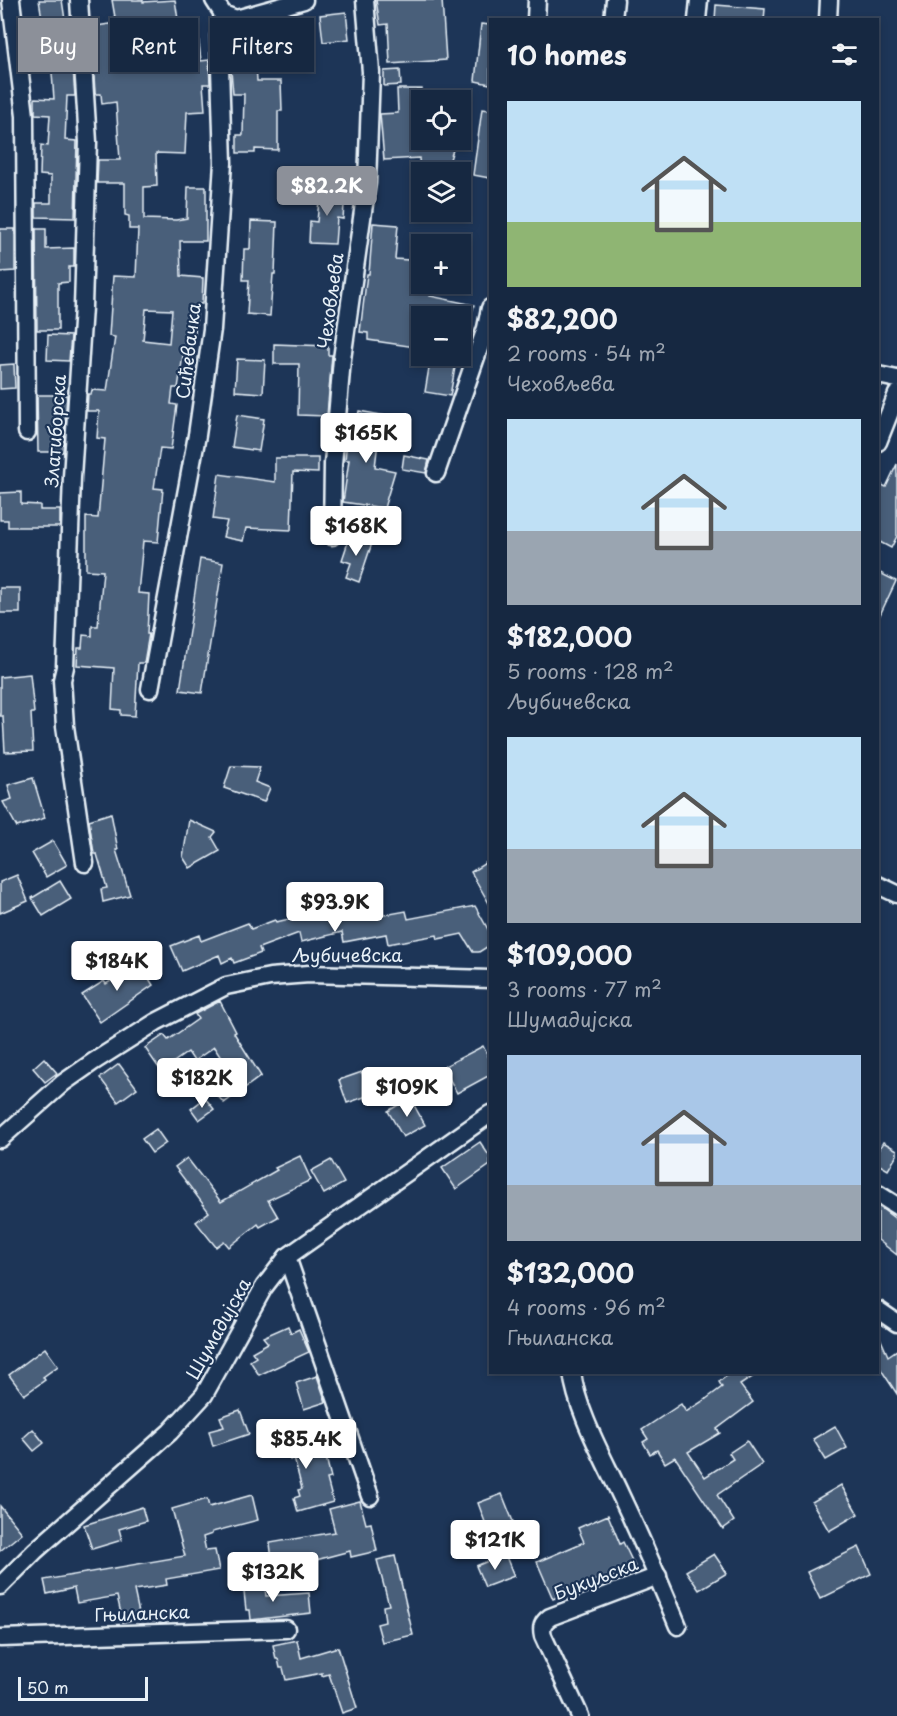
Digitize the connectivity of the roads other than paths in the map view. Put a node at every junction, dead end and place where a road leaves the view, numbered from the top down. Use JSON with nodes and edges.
{"nodes":[{"id":1,"x":11,"y":0,"type":"edge"},
{"id":2,"x":79,"y":0,"type":"edge"},
{"id":3,"x":304,"y":0,"type":"edge"},
{"id":4,"x":365,"y":0,"type":"edge"},
{"id":5,"x":537,"y":0,"type":"edge"},
{"id":6,"x":615,"y":0,"type":"edge"},
{"id":7,"x":699,"y":0,"type":"edge"},
{"id":8,"x":829,"y":0,"type":"edge"},
{"id":9,"x":218,"y":7,"type":"edge"},
{"id":10,"x":536,"y":18,"type":"edge"},
{"id":11,"x":614,"y":18,"type":"edge"},
{"id":12,"x":696,"y":18,"type":"edge"},
{"id":13,"x":828,"y":18,"type":"edge"},
{"id":14,"x":489,"y":312,"type":"edge"},
{"id":15,"x":879,"y":375,"type":"edge"},
{"id":16,"x":897,"y":379,"type":"edge"},
{"id":17,"x":897,"y":394,"type":"edge"},
{"id":18,"x":27,"y":432,"type":"dead end"},
{"id":19,"x":879,"y":439,"type":"edge"},
{"id":20,"x":436,"y":472,"type":"dead end"},
{"id":21,"x":332,"y":536,"type":"dead end"},
{"id":22,"x":150,"y":689,"type":"dead end"},
{"id":23,"x":85,"y":863,"type":"dead end"},
{"id":24,"x":879,"y":885,"type":"edge"},
{"id":25,"x":897,"y":894,"type":"edge"},
{"id":26,"x":489,"y":979,"type":"edge"},
{"id":27,"x":489,"y":1115,"type":"edge"},
{"id":28,"x":0,"y":1139,"type":"edge"},
{"id":29,"x":879,"y":1195,"type":"edge"},
{"id":30,"x":897,"y":1206,"type":"edge"},
{"id":31,"x":287,"y":1257,"type":"junction"},
{"id":32,"x":879,"y":1311,"type":"edge"},
{"id":33,"x":897,"y":1323,"type":"edge"},
{"id":34,"x":573,"y":1374,"type":"edge"},
{"id":35,"x":370,"y":1496,"type":"dead end"},
{"id":36,"x":657,"y":1576,"type":"junction"},
{"id":37,"x":0,"y":1586,"type":"edge"},
{"id":38,"x":678,"y":1626,"type":"dead end"},
{"id":39,"x":286,"y":1629,"type":"dead end"},
{"id":40,"x":0,"y":1638,"type":"edge"},
{"id":41,"x":580,"y":1716,"type":"edge"}],
"edges":[{"from":1,"to":18,"type":"street"},
{"from":2,"to":23,"type":"street","name":"Златиборска"},
{"from":3,"to":9,"type":"street"},
{"from":4,"to":21,"type":"street","name":"Чеховљева"},
{"from":5,"to":10,"type":"street"},
{"from":6,"to":11,"type":"street"},
{"from":7,"to":12,"type":"street"},
{"from":8,"to":13,"type":"street"},
{"from":9,"to":22,"type":"street","name":"Сићевачка"},
{"from":14,"to":20,"type":"street"},
{"from":15,"to":16,"type":"street"},
{"from":17,"to":19,"type":"street"},
{"from":24,"to":25,"type":"street"},
{"from":26,"to":28,"type":"street","name":"Љубичевска"},
{"from":27,"to":31,"type":"street","name":"Шумадијска"},
{"from":29,"to":30,"type":"street"},
{"from":31,"to":35,"type":"street"},
{"from":31,"to":37,"type":"street","name":"Шумадијска"},
{"from":32,"to":33,"type":"street"},
{"from":34,"to":36,"type":"street","name":"Букуљска"},
{"from":36,"to":38,"type":"street","name":"Букуљска"},
{"from":36,"to":41,"type":"street","name":"Букуљска"},
{"from":39,"to":40,"type":"street","name":"Гњиланска"}]}
